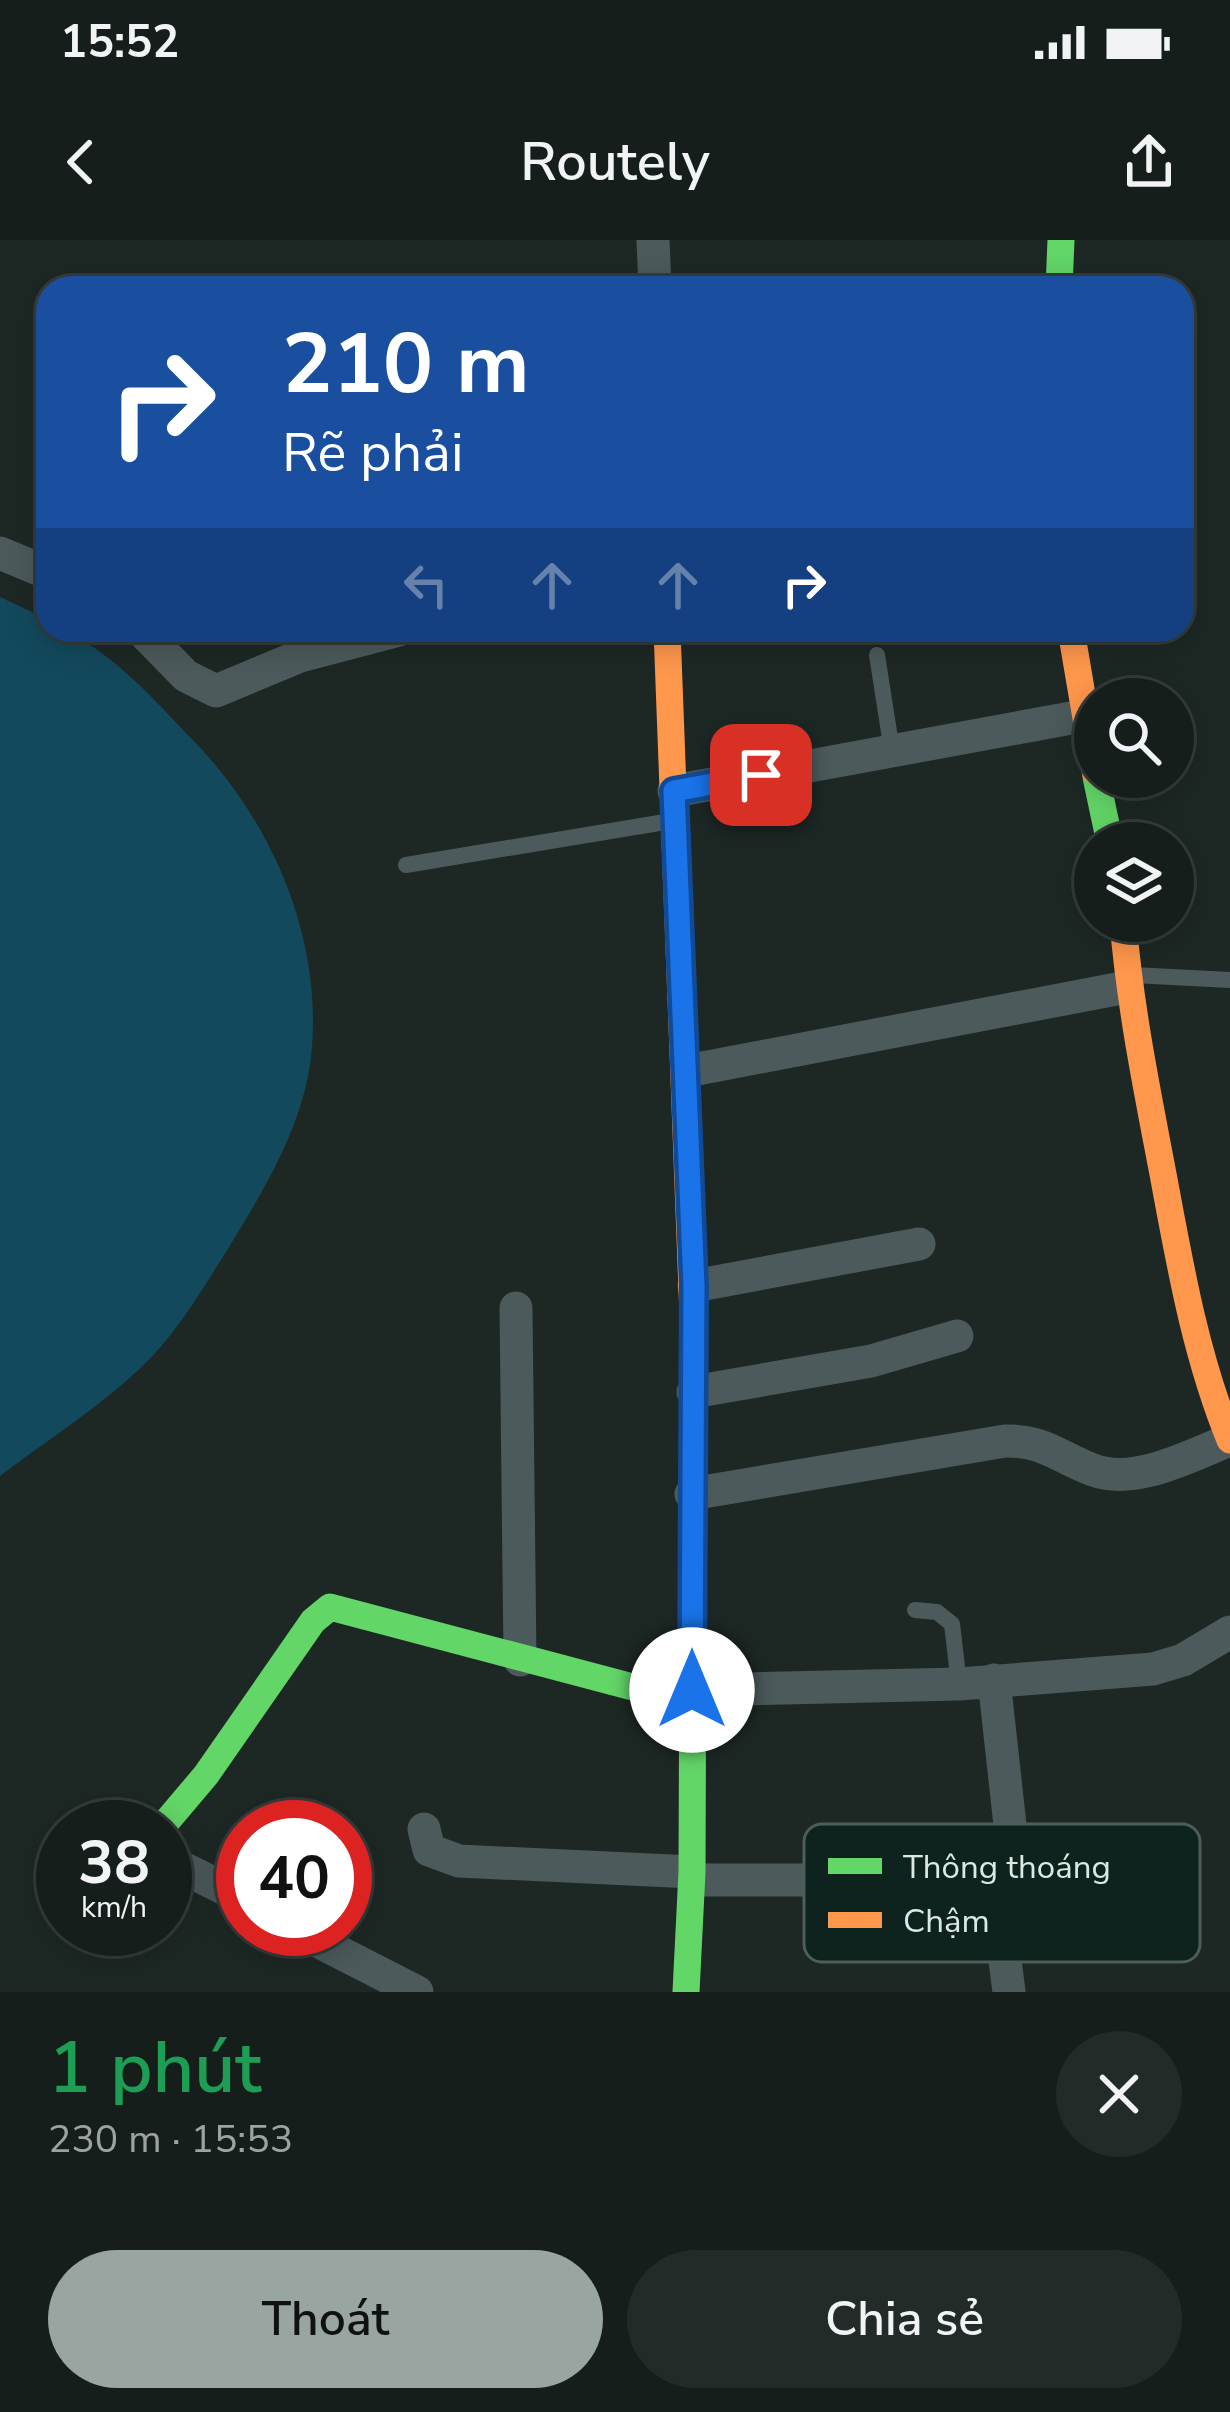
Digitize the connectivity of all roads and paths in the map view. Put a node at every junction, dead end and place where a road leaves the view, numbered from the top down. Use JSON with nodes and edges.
{"nodes":[{"id":1,"x":653,"y":240,"type":"edge"},
{"id":2,"x":1061,"y":240,"type":"edge"},
{"id":3,"x":654,"y":276,"type":"edge"},
{"id":4,"x":1060,"y":276,"type":"edge"},
{"id":5,"x":0,"y":554,"type":"edge"},
{"id":6,"x":36,"y":568,"type":"edge"},
{"id":7,"x":153,"y":642,"type":"edge"},
{"id":8,"x":353,"y":642,"type":"edge"},
{"id":9,"x":668,"y":642,"type":"edge"},
{"id":10,"x":1073,"y":642,"type":"edge"},
{"id":11,"x":877,"y":655,"type":"dead end"},
{"id":12,"x":1077,"y":678,"type":"edge"},
{"id":13,"x":1074,"y":717,"type":"edge"},
{"id":14,"x":892,"y":751,"type":"junction"},
{"id":15,"x":675,"y":805,"type":"junction"},
{"id":16,"x":406,"y":865,"type":"dead end"},
{"id":17,"x":1124,"y":942,"type":"edge"},
{"id":18,"x":1230,"y":980,"type":"edge"},
{"id":19,"x":1126,"y":981,"type":"junction"},
{"id":20,"x":687,"y":1071,"type":"junction"},
{"id":21,"x":919,"y":1244,"type":"dead end"},
{"id":22,"x":694,"y":1286,"type":"junction"},
{"id":23,"x":515,"y":1308,"type":"dead end"},
{"id":24,"x":957,"y":1336,"type":"dead end"},
{"id":25,"x":693,"y":1392,"type":"junction"},
{"id":26,"x":1230,"y":1440,"type":"edge"},
{"id":27,"x":691,"y":1494,"type":"junction"},
{"id":28,"x":915,"y":1610,"type":"dead end"},
{"id":29,"x":1230,"y":1632,"type":"edge"},
{"id":30,"x":520,"y":1660,"type":"junction"},
{"id":31,"x":994,"y":1681,"type":"junction"},
{"id":32,"x":958,"y":1684,"type":"junction"},
{"id":33,"x":693,"y":1696,"type":"junction"},
{"id":34,"x":185,"y":1800,"type":"edge"},
{"id":35,"x":1010,"y":1824,"type":"edge"},
{"id":36,"x":424,"y":1829,"type":"dead end"},
{"id":37,"x":692,"y":1876,"type":"junction"},
{"id":38,"x":804,"y":1877,"type":"edge"},
{"id":39,"x":347,"y":1956,"type":"edge"},
{"id":40,"x":1006,"y":1962,"type":"edge"},
{"id":41,"x":417,"y":1992,"type":"edge"},
{"id":42,"x":686,"y":1992,"type":"edge"},
{"id":43,"x":1009,"y":1992,"type":"edge"}],
"edges":[{"from":1,"to":3,"type":"street"},
{"from":2,"to":4,"type":"street"},
{"from":5,"to":6,"type":"street"},
{"from":7,"to":8,"type":"street"},
{"from":9,"to":15,"type":"street"},
{"from":10,"to":12,"type":"street"},
{"from":11,"to":14,"type":"lane"},
{"from":13,"to":14,"type":"street"},
{"from":14,"to":15,"type":"street"},
{"from":15,"to":16,"type":"lane"},
{"from":15,"to":20,"type":"street"},
{"from":17,"to":19,"type":"street"},
{"from":18,"to":19,"type":"lane"},
{"from":19,"to":20,"type":"street"},
{"from":19,"to":26,"type":"street"},
{"from":20,"to":22,"type":"street"},
{"from":21,"to":22,"type":"street"},
{"from":22,"to":25,"type":"street"},
{"from":23,"to":30,"type":"street"},
{"from":24,"to":25,"type":"street"},
{"from":25,"to":27,"type":"street"},
{"from":26,"to":27,"type":"street"},
{"from":27,"to":33,"type":"street"},
{"from":28,"to":32,"type":"lane"},
{"from":29,"to":31,"type":"street"},
{"from":30,"to":33,"type":"street"},
{"from":30,"to":34,"type":"street"},
{"from":31,"to":32,"type":"street"},
{"from":31,"to":35,"type":"street"},
{"from":32,"to":33,"type":"street"},
{"from":33,"to":37,"type":"street"},
{"from":36,"to":37,"type":"street"},
{"from":37,"to":38,"type":"street"},
{"from":37,"to":42,"type":"street"},
{"from":39,"to":41,"type":"street"},
{"from":40,"to":43,"type":"street"}]}
